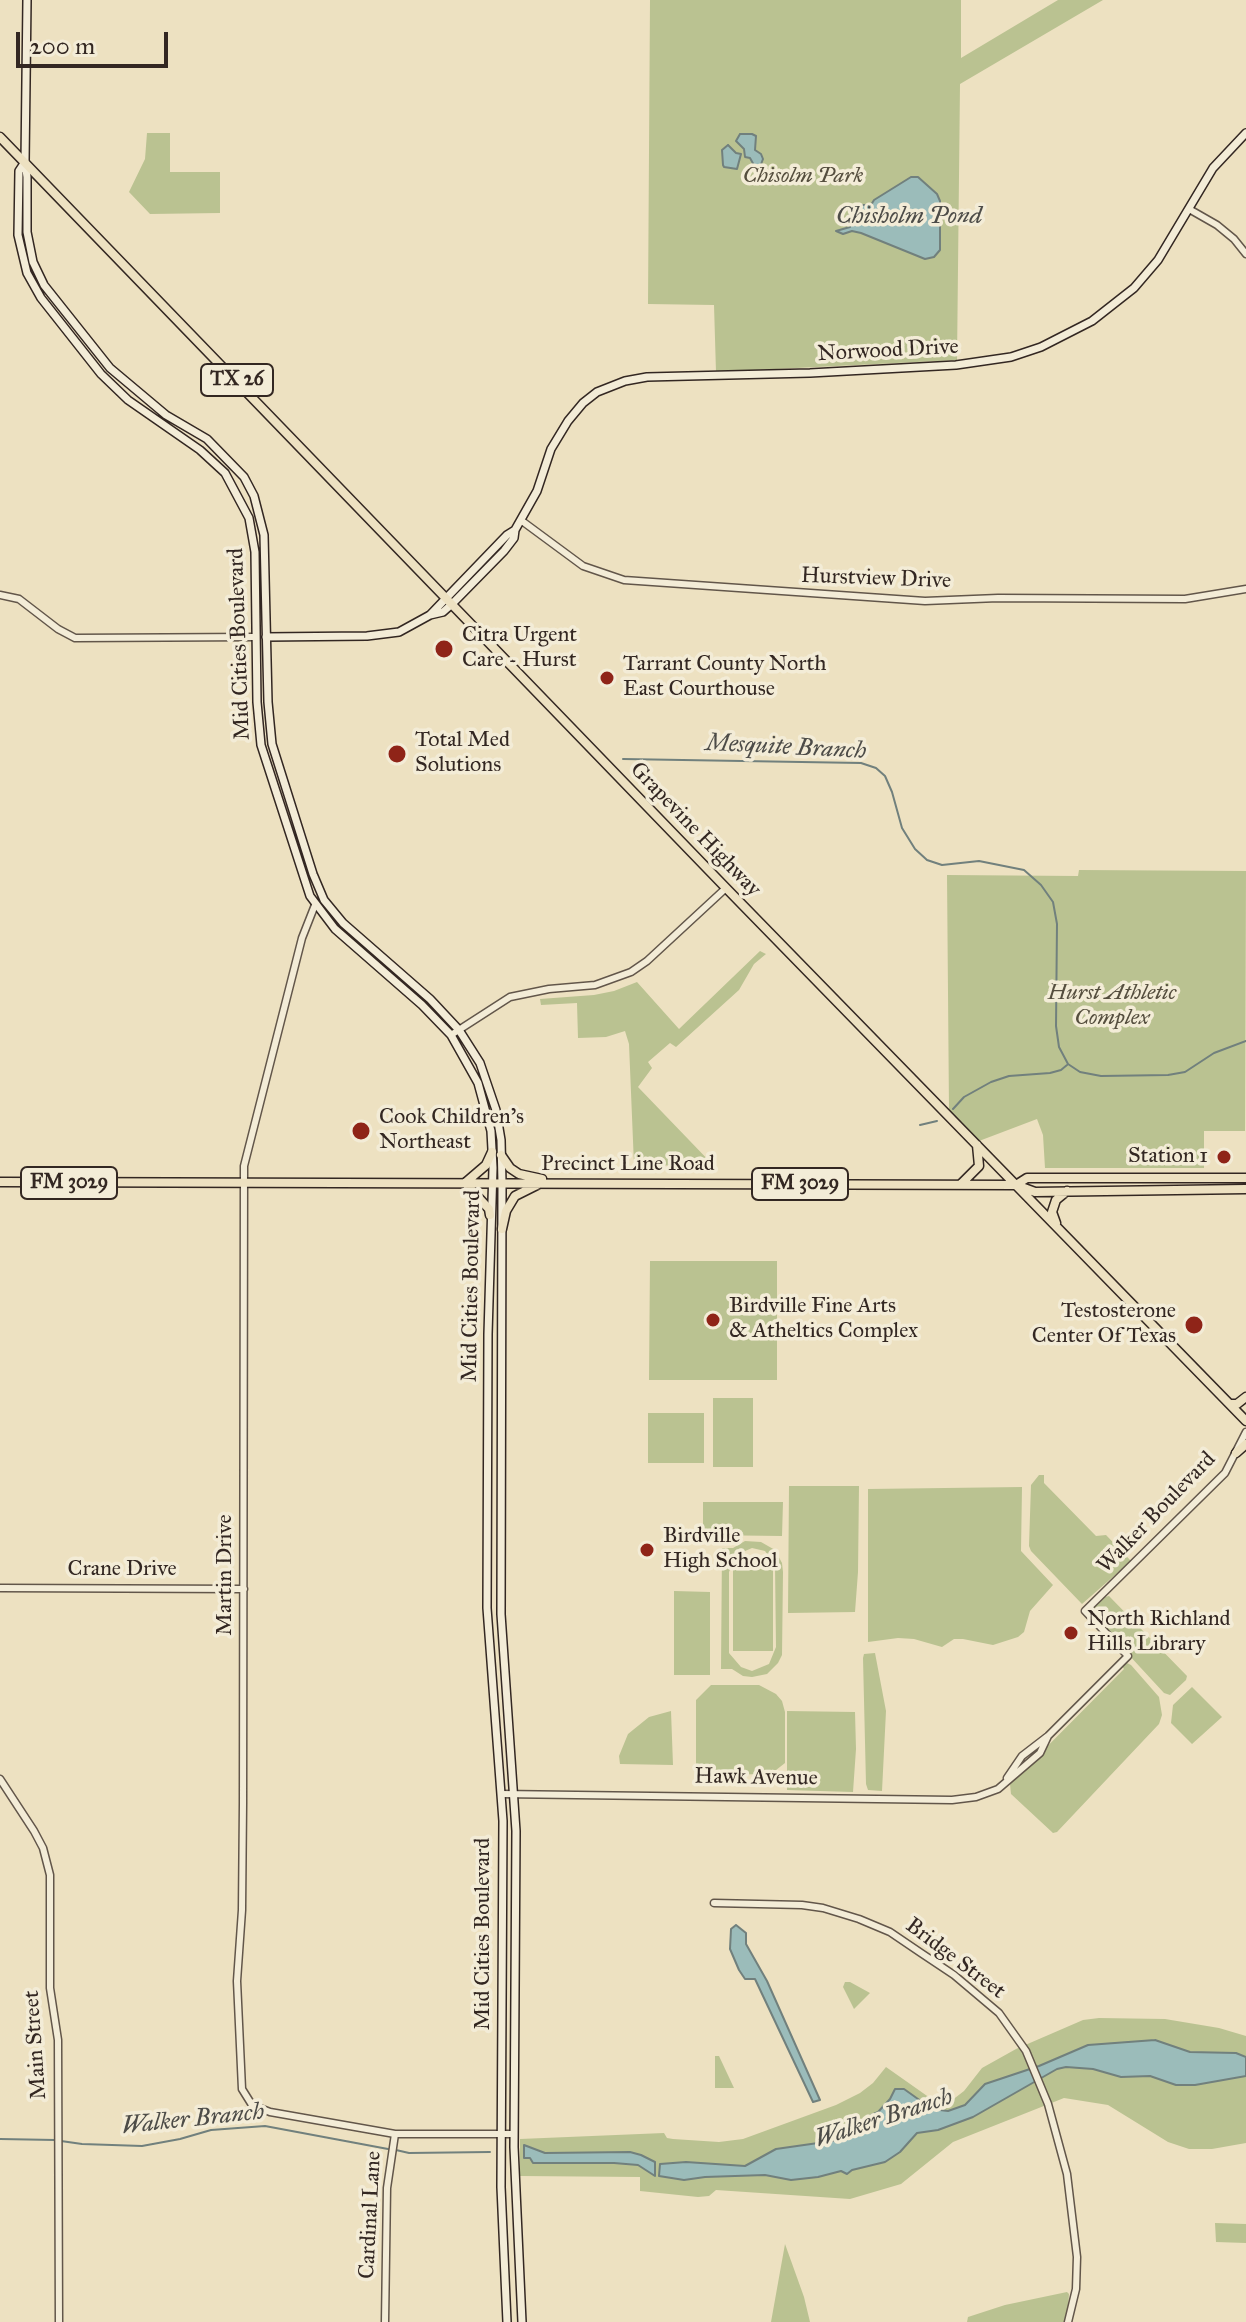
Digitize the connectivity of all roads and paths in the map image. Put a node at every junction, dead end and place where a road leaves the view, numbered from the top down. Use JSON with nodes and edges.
{"nodes":[{"id":1,"x":27,"y":0,"type":"edge"},
{"id":2,"x":1246,"y":133,"type":"edge"},
{"id":3,"x":0,"y":137,"type":"edge"},
{"id":4,"x":25,"y":162,"type":"junction"},
{"id":5,"x":1189,"y":209,"type":"junction"},
{"id":6,"x":1246,"y":254,"type":"edge"},
{"id":7,"x":230,"y":460,"type":"junction"},
{"id":8,"x":221,"y":469,"type":"junction"},
{"id":9,"x":522,"y":521,"type":"junction"},
{"id":10,"x":255,"y":562,"type":"junction"},
{"id":11,"x":266,"y":562,"type":"junction"},
{"id":12,"x":1246,"y":589,"type":"edge"},
{"id":13,"x":0,"y":595,"type":"edge"},
{"id":14,"x":449,"y":601,"type":"junction"},
{"id":15,"x":256,"y":637,"type":"junction"},
{"id":16,"x":267,"y":637,"type":"junction"},
{"id":17,"x":272,"y":744,"type":"junction"},
{"id":18,"x":261,"y":745,"type":"junction"},
{"id":19,"x":726,"y":888,"type":"junction"},
{"id":20,"x":315,"y":905,"type":"junction"},
{"id":21,"x":347,"y":927,"type":"junction"},
{"id":22,"x":459,"y":1030,"type":"junction"},
{"id":23,"x":451,"y":1035,"type":"junction"},
{"id":24,"x":484,"y":1100,"type":"junction"},
{"id":25,"x":498,"y":1120,"type":"junction"},
{"id":26,"x":977,"y":1144,"type":"junction"},
{"id":27,"x":497,"y":1153,"type":"junction"},
{"id":28,"x":1150,"y":1178,"type":"junction"},
{"id":29,"x":1174,"y":1178,"type":"junction"},
{"id":30,"x":1246,"y":1178,"type":"edge"},
{"id":31,"x":0,"y":1182,"type":"edge"},
{"id":32,"x":243,"y":1183,"type":"junction"},
{"id":33,"x":465,"y":1183,"type":"junction"},
{"id":34,"x":492,"y":1183,"type":"junction"},
{"id":35,"x":502,"y":1183,"type":"junction"},
{"id":36,"x":542,"y":1183,"type":"junction"},
{"id":37,"x":553,"y":1183,"type":"junction"},
{"id":38,"x":960,"y":1184,"type":"junction"},
{"id":39,"x":1016,"y":1185,"type":"junction"},
{"id":40,"x":1246,"y":1189,"type":"edge"},
{"id":41,"x":1150,"y":1190,"type":"junction"},
{"id":42,"x":1067,"y":1191,"type":"junction"},
{"id":43,"x":1114,"y":1191,"type":"junction"},
{"id":44,"x":490,"y":1215,"type":"junction"},
{"id":45,"x":502,"y":1229,"type":"junction"},
{"id":46,"x":1060,"y":1231,"type":"junction"},
{"id":47,"x":488,"y":1334,"type":"junction"},
{"id":48,"x":502,"y":1335,"type":"junction"},
{"id":49,"x":1246,"y":1397,"type":"edge"},
{"id":50,"x":1230,"y":1404,"type":"junction"},
{"id":51,"x":1246,"y":1421,"type":"edge"},
{"id":52,"x":1246,"y":1432,"type":"edge"},
{"id":53,"x":1246,"y":1444,"type":"edge"},
{"id":54,"x":1236,"y":1453,"type":"junction"},
{"id":55,"x":501,"y":1489,"type":"junction"},
{"id":56,"x":487,"y":1500,"type":"junction"},
{"id":57,"x":0,"y":1588,"type":"edge"},
{"id":58,"x":244,"y":1589,"type":"junction"},
{"id":59,"x":501,"y":1627,"type":"junction"},
{"id":60,"x":488,"y":1628,"type":"junction"},
{"id":61,"x":1128,"y":1656,"type":"joint"},
{"id":62,"x":0,"y":1779,"type":"edge"},
{"id":63,"x":514,"y":1793,"type":"junction"},
{"id":64,"x":501,"y":1794,"type":"junction"},
{"id":65,"x":714,"y":1903,"type":"dead end"},
{"id":66,"x":395,"y":2134,"type":"junction"},
{"id":67,"x":501,"y":2134,"type":"junction"},
{"id":68,"x":514,"y":2134,"type":"junction"},
{"id":69,"x":59,"y":2322,"type":"edge"},
{"id":70,"x":385,"y":2322,"type":"edge"},
{"id":71,"x":507,"y":2322,"type":"edge"},
{"id":72,"x":522,"y":2322,"type":"edge"},
{"id":73,"x":1068,"y":2322,"type":"edge"}],
"edges":[{"from":1,"to":4,"type":"main road"},
{"from":2,"to":5,"type":"main road","name":"Norwood Drive"},
{"from":3,"to":4,"type":"main road","number":"TX 26"},
{"from":4,"to":7,"type":"main road","name":"Mid Cities Boulevard"},
{"from":4,"to":8,"type":"main road","name":"Mid Cities Boulevard"},
{"from":4,"to":14,"type":"main road","name":"Grapevine Highway","number":"TX 26"},
{"from":5,"to":6,"type":"street"},
{"from":5,"to":9,"type":"main road","name":"Norwood Drive"},
{"from":7,"to":8,"type":"main road"},
{"from":7,"to":11,"type":"main road","name":"Mid Cities Boulevard"},
{"from":8,"to":10,"type":"main road","name":"Mid Cities Boulevard"},
{"from":9,"to":12,"type":"street","name":"Hurstview Drive"},
{"from":9,"to":14,"type":"main road","name":"Norwood Drive"},
{"from":10,"to":11,"type":"main road"},
{"from":10,"to":15,"type":"main road","name":"Mid Cities Boulevard"},
{"from":11,"to":16,"type":"main road","name":"Mid Cities Boulevard"},
{"from":13,"to":15,"type":"street"},
{"from":14,"to":16,"type":"main road"},
{"from":14,"to":19,"type":"main road","name":"Grapevine Highway","number":"TX 26"},
{"from":15,"to":16,"type":"main road"},
{"from":15,"to":18,"type":"main road","name":"Mid Cities Boulevard"},
{"from":16,"to":17,"type":"main road","name":"Mid Cities Boulevard"},
{"from":17,"to":18,"type":"main road"},
{"from":17,"to":21,"type":"main road","name":"Mid Cities Boulevard"},
{"from":18,"to":20,"type":"main road","name":"Mid Cities Boulevard"},
{"from":19,"to":22,"type":"street"},
{"from":19,"to":26,"type":"main road","name":"Grapevine Highway","number":"TX 26"},
{"from":20,"to":21,"type":"main road"},
{"from":20,"to":23,"type":"main road","name":"Mid Cities Boulevard"},
{"from":20,"to":32,"type":"street","name":"Martin Drive"},
{"from":21,"to":22,"type":"main road","name":"Mid Cities Boulevard"},
{"from":22,"to":23,"type":"street"},
{"from":22,"to":25,"type":"main road","name":"Mid Cities Boulevard"},
{"from":23,"to":24,"type":"main road","name":"Mid Cities Boulevard"},
{"from":24,"to":25,"type":"main road"},
{"from":24,"to":27,"type":"main road","name":"Mid Cities Boulevard"},
{"from":25,"to":27,"type":"main road","name":"Mid Cities Boulevard"},
{"from":26,"to":38,"type":"main road"},
{"from":26,"to":39,"type":"main road","name":"Grapevine Highway","number":"TX 26"},
{"from":27,"to":33,"type":"main road"},
{"from":27,"to":34,"type":"main road","name":"Mid Cities Boulevard"},
{"from":27,"to":35,"type":"main road","name":"Mid Cities Boulevard"},
{"from":27,"to":37,"type":"main road"},
{"from":28,"to":29,"type":"main road","name":"Precinct Line Road","number":"FM 3029"},
{"from":28,"to":39,"type":"main road","name":"Precinct Line Road","number":"FM 3029"},
{"from":28,"to":43,"type":"main road"},
{"from":29,"to":30,"type":"main road","name":"Precinct Line Road","number":"FM 3029"},
{"from":29,"to":41,"type":"main road"},
{"from":31,"to":32,"type":"main road","name":"Precinct Line Road","number":"FM 3029"},
{"from":32,"to":33,"type":"main road","name":"Precinct Line Road","number":"FM 3029"},
{"from":32,"to":58,"type":"street","name":"Martin Drive"},
{"from":33,"to":34,"type":"main road","name":"Precinct Line Road","number":"FM 3029"},
{"from":33,"to":44,"type":"main road"},
{"from":34,"to":35,"type":"main road","name":"Precinct Line Road","number":"FM 3029"},
{"from":34,"to":44,"type":"main road","name":"Mid Cities Boulevard"},
{"from":35,"to":36,"type":"main road","name":"Precinct Line Road","number":"FM 3029"},
{"from":35,"to":45,"type":"main road","name":"Mid Cities Boulevard"},
{"from":36,"to":37,"type":"main road","name":"Precinct Line Road","number":"FM 3029"},
{"from":36,"to":45,"type":"main road"},
{"from":37,"to":38,"type":"main road","name":"Precinct Line Road","number":"FM 3029"},
{"from":38,"to":39,"type":"main road","name":"Precinct Line Road","number":"FM 3029"},
{"from":39,"to":42,"type":"main road","name":"Precinct Line Road","number":"FM 3029"},
{"from":39,"to":46,"type":"main road","name":"Grapevine Highway","number":"TX 26"},
{"from":40,"to":41,"type":"main road","name":"Precinct Line Road","number":"FM 3029"},
{"from":41,"to":43,"type":"main road","name":"Precinct Line Road","number":"FM 3029"},
{"from":42,"to":43,"type":"main road","name":"Precinct Line Road","number":"FM 3029"},
{"from":42,"to":46,"type":"main road"},
{"from":44,"to":47,"type":"main road","name":"Mid Cities Boulevard"},
{"from":45,"to":48,"type":"main road","name":"Mid Cities Boulevard"},
{"from":46,"to":50,"type":"main road","name":"Grapevine Highway","number":"TX 26"},
{"from":47,"to":48,"type":"main road"},
{"from":47,"to":56,"type":"main road","name":"Mid Cities Boulevard"},
{"from":48,"to":55,"type":"main road","name":"Mid Cities Boulevard"},
{"from":49,"to":50,"type":"main road"},
{"from":50,"to":51,"type":"main road","name":"Grapevine Highway","number":"TX 26"},
{"from":52,"to":54,"type":"street","name":"Walker Boulevard"},
{"from":53,"to":54,"type":"main road"},
{"from":54,"to":61,"type":"street","name":"Walker Boulevard"},
{"from":55,"to":56,"type":"main road"},
{"from":55,"to":59,"type":"main road","name":"Mid Cities Boulevard"},
{"from":56,"to":60,"type":"main road","name":"Mid Cities Boulevard"},
{"from":57,"to":58,"type":"street","name":"Crane Drive"},
{"from":58,"to":66,"type":"street","name":"Martin Drive"},
{"from":59,"to":60,"type":"main road"},
{"from":59,"to":63,"type":"main road","name":"Mid Cities Boulevard"},
{"from":60,"to":64,"type":"main road","name":"Mid Cities Boulevard"},
{"from":61,"to":63,"type":"street","name":"Hawk Avenue"},
{"from":62,"to":69,"type":"street","name":"Main Street"},
{"from":63,"to":64,"type":"street","name":"Hawk Avenue"},
{"from":63,"to":68,"type":"main road","name":"Mid Cities Boulevard"},
{"from":64,"to":67,"type":"main road","name":"Mid Cities Boulevard"},
{"from":65,"to":73,"type":"street","name":"Bridge Street"},
{"from":66,"to":67,"type":"street","name":"Cardinal Lane"},
{"from":66,"to":70,"type":"street","name":"Cardinal Lane"},
{"from":67,"to":68,"type":"street","name":"Cardinal Lane"},
{"from":67,"to":71,"type":"main road","name":"Mid Cities Boulevard"},
{"from":68,"to":72,"type":"main road","name":"Mid Cities Boulevard"}]}
